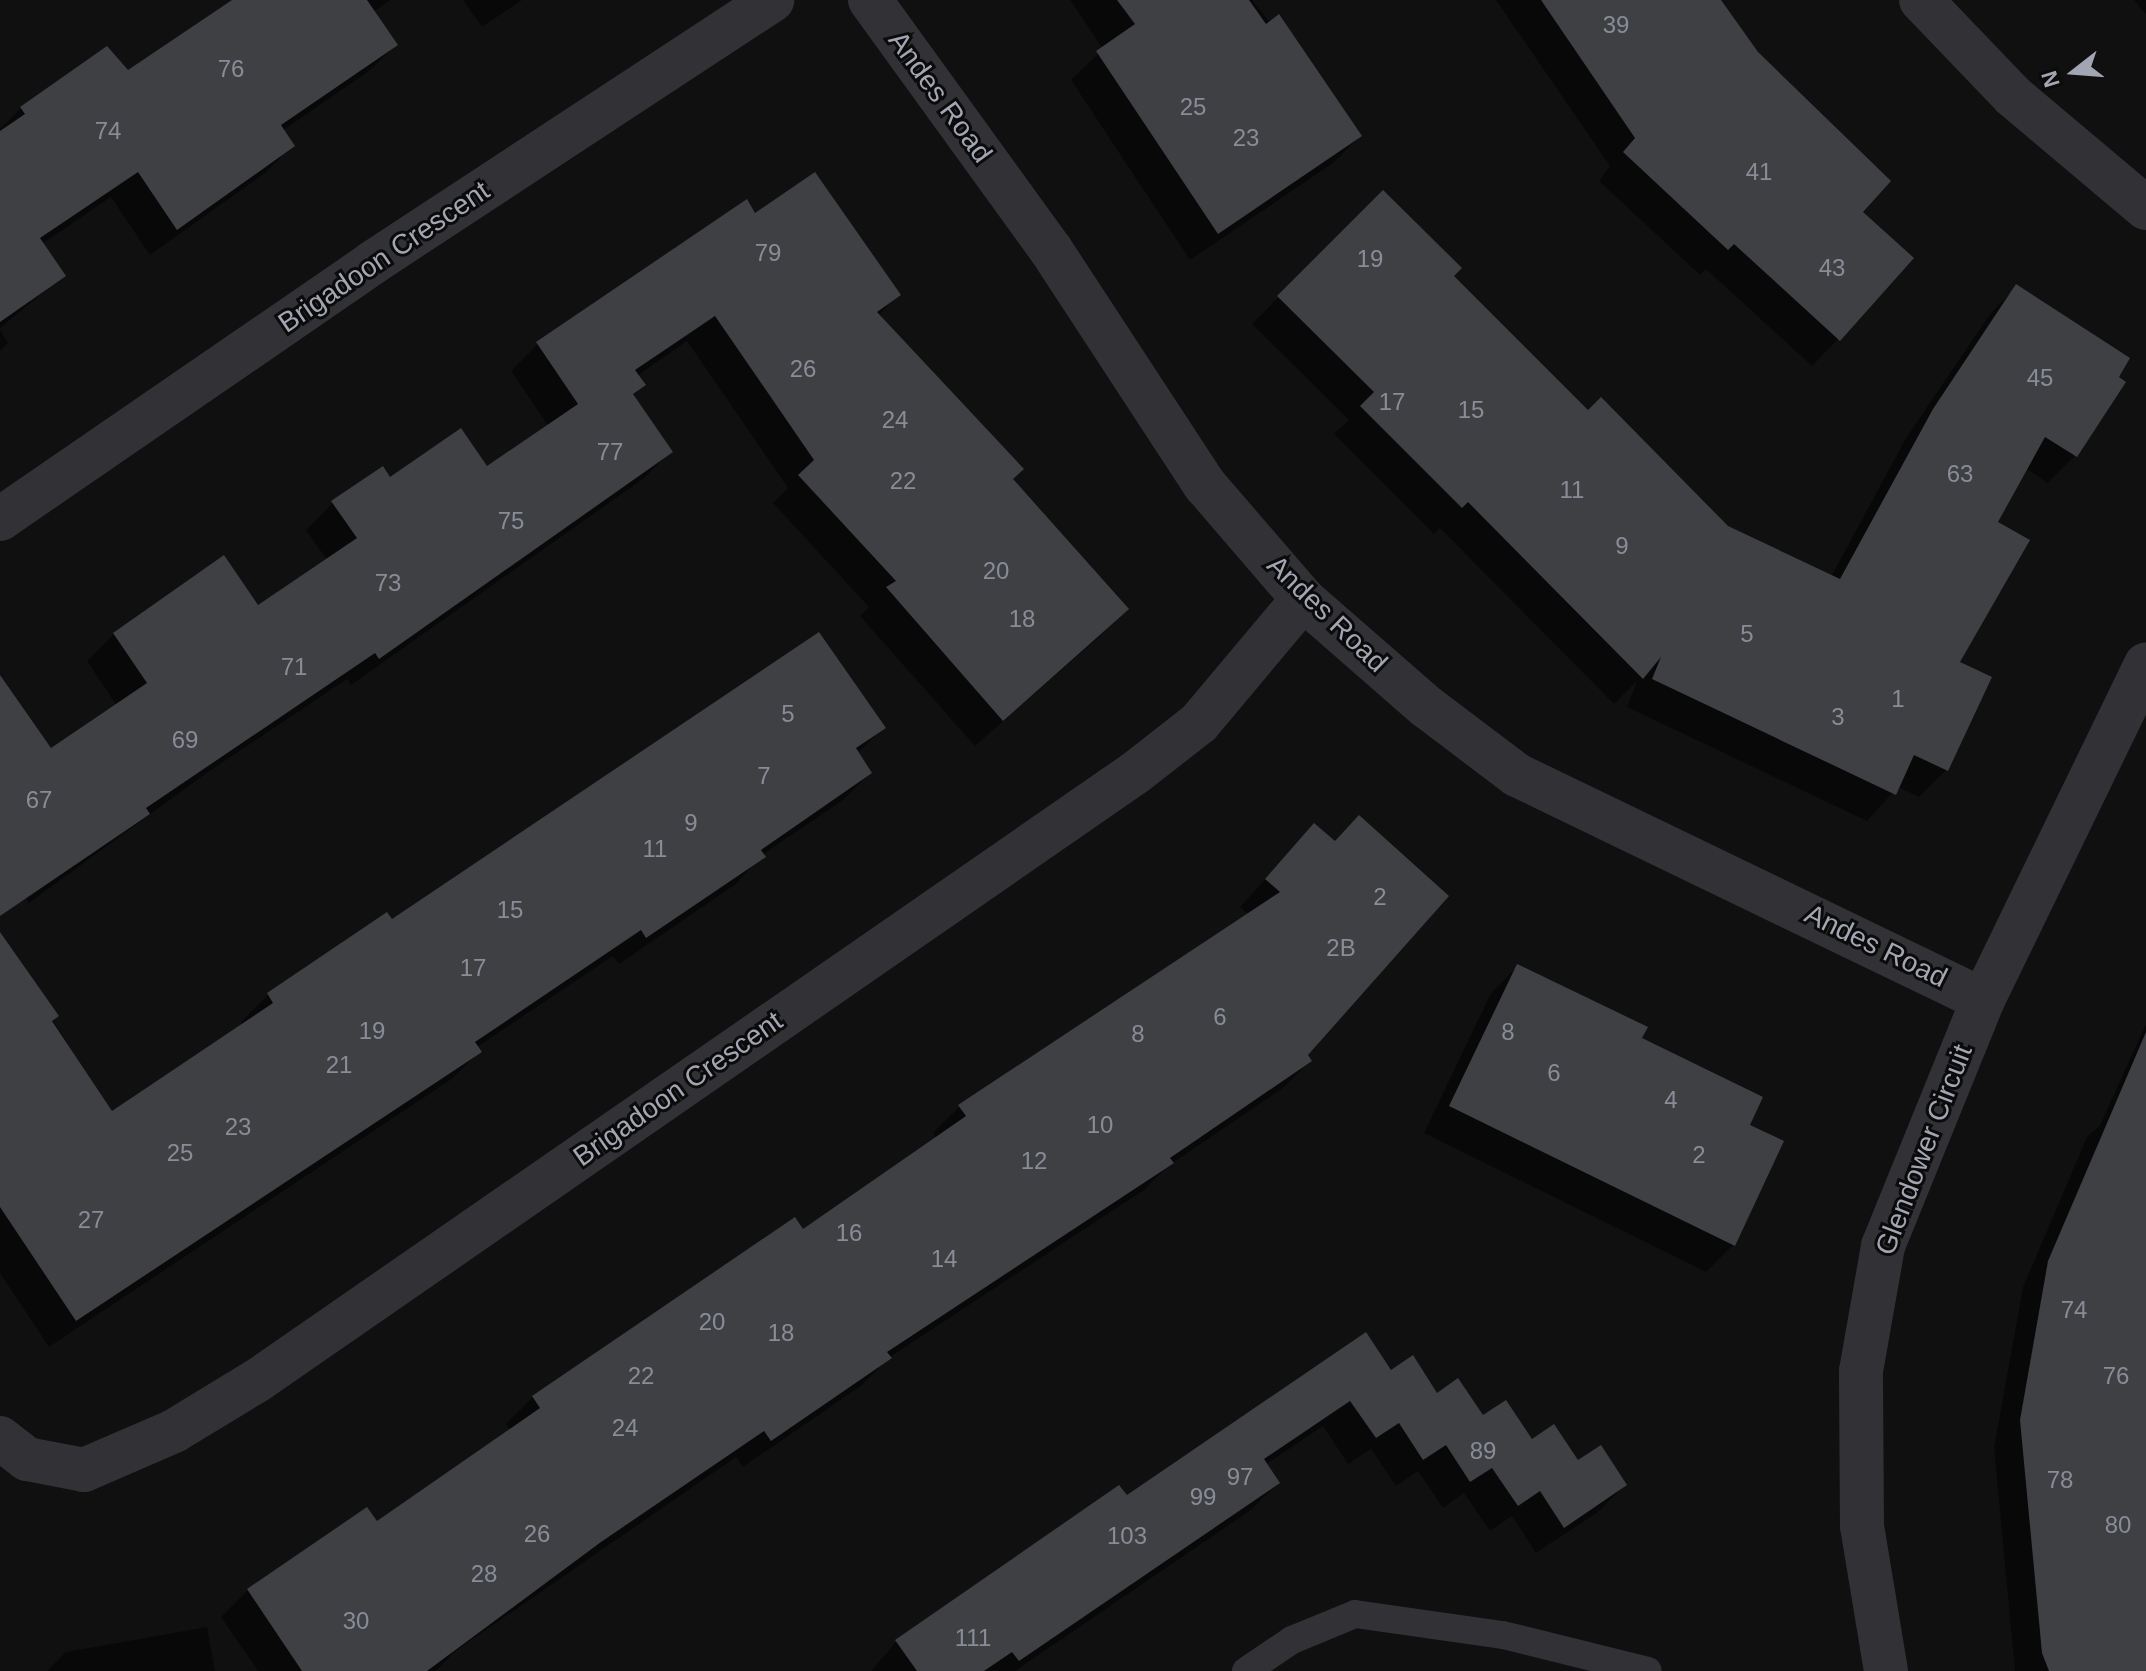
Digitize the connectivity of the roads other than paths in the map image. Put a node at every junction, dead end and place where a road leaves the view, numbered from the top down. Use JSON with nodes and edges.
{"nodes":[{"id":1,"x":772,"y":0,"type":"edge"},
{"id":2,"x":870,"y":0,"type":"edge"},
{"id":3,"x":1921,"y":0,"type":"edge"},
{"id":4,"x":2146,"y":208,"type":"edge"},
{"id":5,"x":0,"y":519,"type":"edge"},
{"id":6,"x":1303,"y":599,"type":"junction"},
{"id":7,"x":2146,"y":665,"type":"edge"},
{"id":8,"x":1983,"y":1000,"type":"junction"},
{"id":9,"x":0,"y":1438,"type":"edge"},
{"id":10,"x":1246,"y":1671,"type":"edge"},
{"id":11,"x":1648,"y":1671,"type":"edge"},
{"id":12,"x":1886,"y":1671,"type":"edge"}],
"edges":[{"from":1,"to":5,"type":"street","name":"Brigadoon Crescent"},
{"from":2,"to":6,"type":"street","name":"Andes Road"},
{"from":3,"to":4,"type":"street"},
{"from":6,"to":8,"type":"street","name":"Andes Road"},
{"from":6,"to":9,"type":"street","name":"Brigadoon Crescent"},
{"from":7,"to":8,"type":"street","name":"Glendower Circuit"},
{"from":8,"to":12,"type":"street","name":"Glendower Circuit"},
{"from":10,"to":11,"type":"lane"}]}
